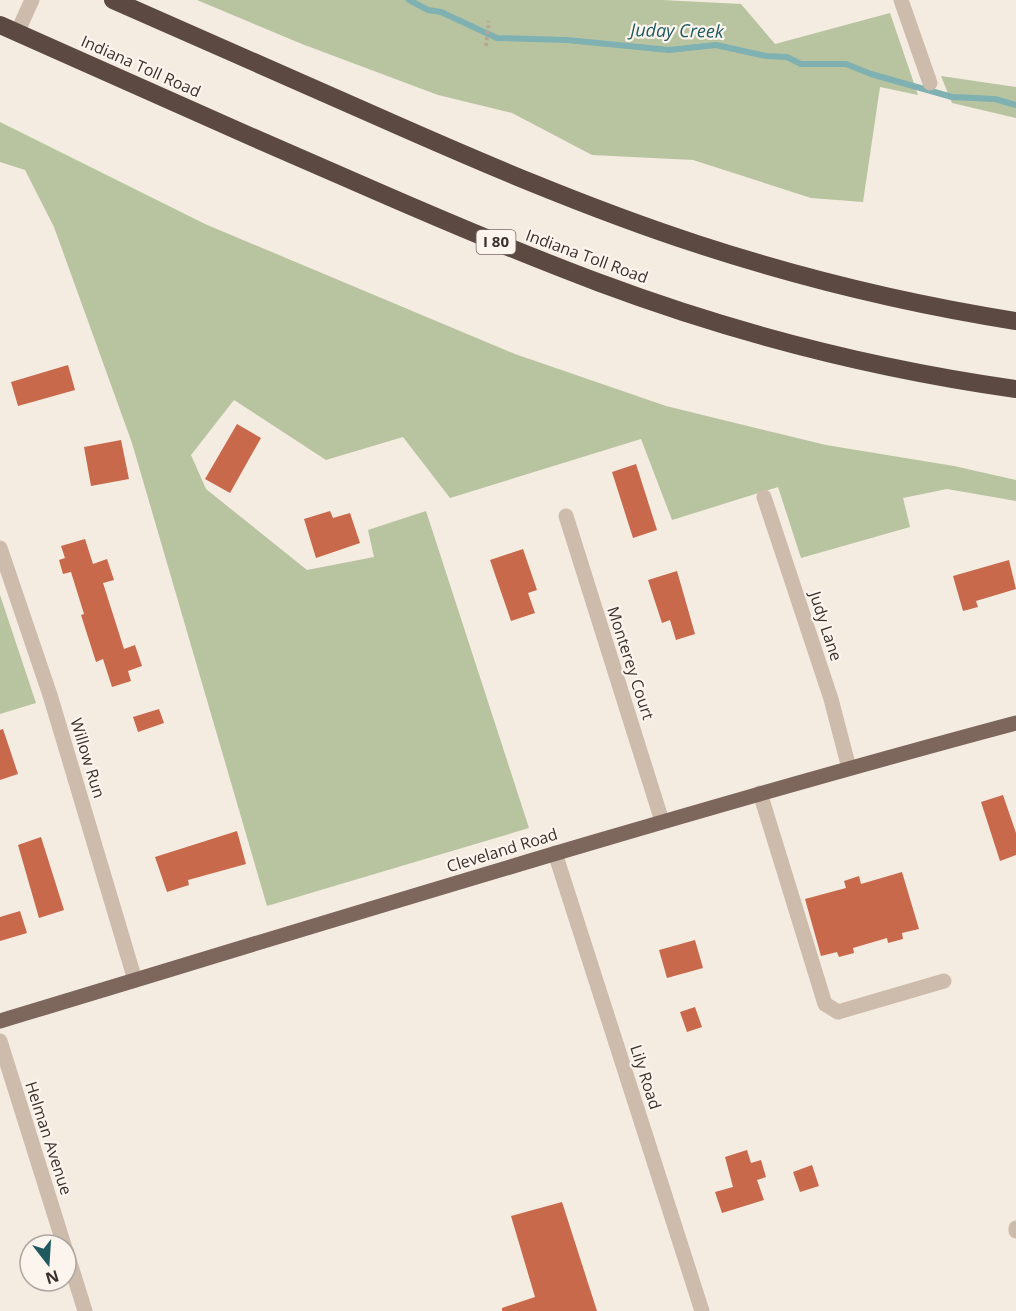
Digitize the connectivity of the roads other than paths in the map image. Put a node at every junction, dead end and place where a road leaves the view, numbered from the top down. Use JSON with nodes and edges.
{"nodes":[{"id":1,"x":32,"y":0,"type":"edge"},
{"id":2,"x":113,"y":0,"type":"edge"},
{"id":3,"x":901,"y":0,"type":"edge"},
{"id":4,"x":0,"y":25,"type":"edge"},
{"id":5,"x":17,"y":33,"type":"junction"},
{"id":6,"x":930,"y":83,"type":"dead end"},
{"id":7,"x":1016,"y":321,"type":"edge"},
{"id":8,"x":1016,"y":389,"type":"edge"},
{"id":9,"x":764,"y":497,"type":"dead end"},
{"id":10,"x":566,"y":516,"type":"dead end"},
{"id":11,"x":0,"y":548,"type":"edge"},
{"id":12,"x":1016,"y":723,"type":"edge"},
{"id":13,"x":849,"y":768,"type":"junction"},
{"id":14,"x":760,"y":793,"type":"junction"},
{"id":15,"x":662,"y":821,"type":"junction"},
{"id":16,"x":555,"y":853,"type":"junction"},
{"id":17,"x":135,"y":980,"type":"junction"},
{"id":18,"x":944,"y":981,"type":"dead end"},
{"id":19,"x":0,"y":1020,"type":"edge"},
{"id":20,"x":0,"y":1041,"type":"edge"},
{"id":21,"x":60,"y":1233,"type":"edge"},
{"id":22,"x":78,"y":1289,"type":"edge"},
{"id":23,"x":85,"y":1311,"type":"edge"},
{"id":24,"x":702,"y":1311,"type":"edge"}],
"edges":[{"from":1,"to":5,"type":"street"},
{"from":2,"to":7,"type":"highway"},
{"from":3,"to":6,"type":"street"},
{"from":4,"to":5,"type":"highway","name":"Indiana Toll Road","number":"I 80"},
{"from":5,"to":8,"type":"highway","name":"Indiana Toll Road","number":"I 80"},
{"from":9,"to":13,"type":"street","name":"Judy Lane"},
{"from":10,"to":15,"type":"street","name":"Monterey Court"},
{"from":11,"to":17,"type":"street","name":"Willow Run"},
{"from":12,"to":13,"type":"main road","name":"Cleveland Road"},
{"from":13,"to":14,"type":"main road","name":"Cleveland Road"},
{"from":14,"to":15,"type":"main road","name":"Cleveland Road"},
{"from":14,"to":18,"type":"street"},
{"from":15,"to":16,"type":"main road","name":"Cleveland Road"},
{"from":16,"to":17,"type":"main road","name":"Cleveland Road"},
{"from":16,"to":24,"type":"street","name":"Lily Road"},
{"from":17,"to":19,"type":"main road","name":"Cleveland Road"},
{"from":20,"to":21,"type":"street","name":"Helman Avenue"},
{"from":22,"to":23,"type":"street"}]}
